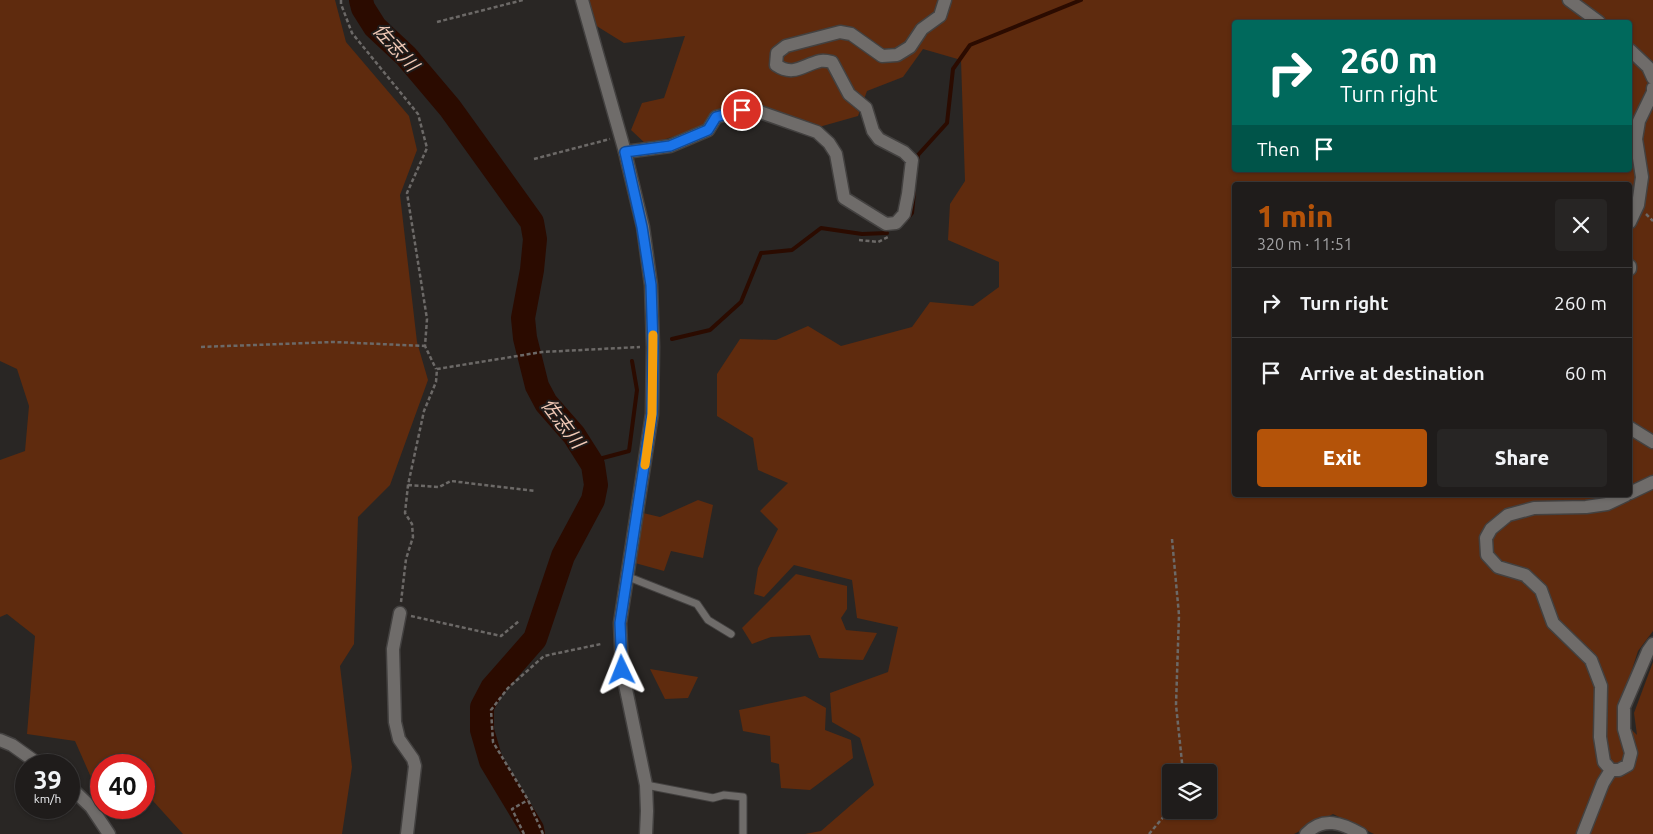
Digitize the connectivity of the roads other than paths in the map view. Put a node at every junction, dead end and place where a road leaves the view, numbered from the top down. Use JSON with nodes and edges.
{"nodes":[{"id":1,"x":582,"y":0,"type":"edge"},
{"id":2,"x":945,"y":0,"type":"edge"},
{"id":3,"x":1569,"y":0,"type":"edge"},
{"id":4,"x":1596,"y":20,"type":"edge"},
{"id":5,"x":1632,"y":52,"type":"edge"},
{"id":6,"x":1653,"y":78,"type":"edge"},
{"id":7,"x":1653,"y":88,"type":"edge"},
{"id":8,"x":625,"y":152,"type":"junction"},
{"id":9,"x":1632,"y":218,"type":"edge"},
{"id":10,"x":1632,"y":429,"type":"edge"},
{"id":11,"x":1653,"y":442,"type":"edge"},
{"id":12,"x":1653,"y":482,"type":"edge"},
{"id":13,"x":1632,"y":492,"type":"edge"},
{"id":14,"x":1622,"y":497,"type":"edge"},
{"id":15,"x":626,"y":576,"type":"junction"},
{"id":16,"x":400,"y":613,"type":"road end"},
{"id":17,"x":731,"y":634,"type":"dead end"},
{"id":18,"x":1653,"y":644,"type":"edge"},
{"id":19,"x":0,"y":740,"type":"edge"},
{"id":20,"x":25,"y":754,"type":"edge"},
{"id":21,"x":1611,"y":770,"type":"junction"},
{"id":22,"x":646,"y":785,"type":"junction"},
{"id":23,"x":80,"y":796,"type":"edge"},
{"id":24,"x":108,"y":834,"type":"edge"},
{"id":25,"x":407,"y":834,"type":"edge"},
{"id":26,"x":646,"y":834,"type":"edge"},
{"id":27,"x":743,"y":834,"type":"edge"},
{"id":28,"x":1306,"y":834,"type":"edge"},
{"id":29,"x":1361,"y":834,"type":"edge"},
{"id":30,"x":1583,"y":834,"type":"edge"}],
"edges":[{"from":1,"to":8,"type":"street"},
{"from":2,"to":8,"type":"street"},
{"from":3,"to":4,"type":"street"},
{"from":5,"to":6,"type":"street"},
{"from":7,"to":9,"type":"street"},
{"from":8,"to":15,"type":"street"},
{"from":10,"to":11,"type":"street"},
{"from":12,"to":13,"type":"street"},
{"from":14,"to":21,"type":"street"},
{"from":15,"to":17,"type":"lane"},
{"from":15,"to":22,"type":"street"},
{"from":16,"to":25,"type":"street"},
{"from":18,"to":21,"type":"street"},
{"from":19,"to":20,"type":"street"},
{"from":21,"to":30,"type":"street"},
{"from":22,"to":26,"type":"street"},
{"from":22,"to":27,"type":"lane"},
{"from":23,"to":24,"type":"street"},
{"from":28,"to":29,"type":"street"}]}
